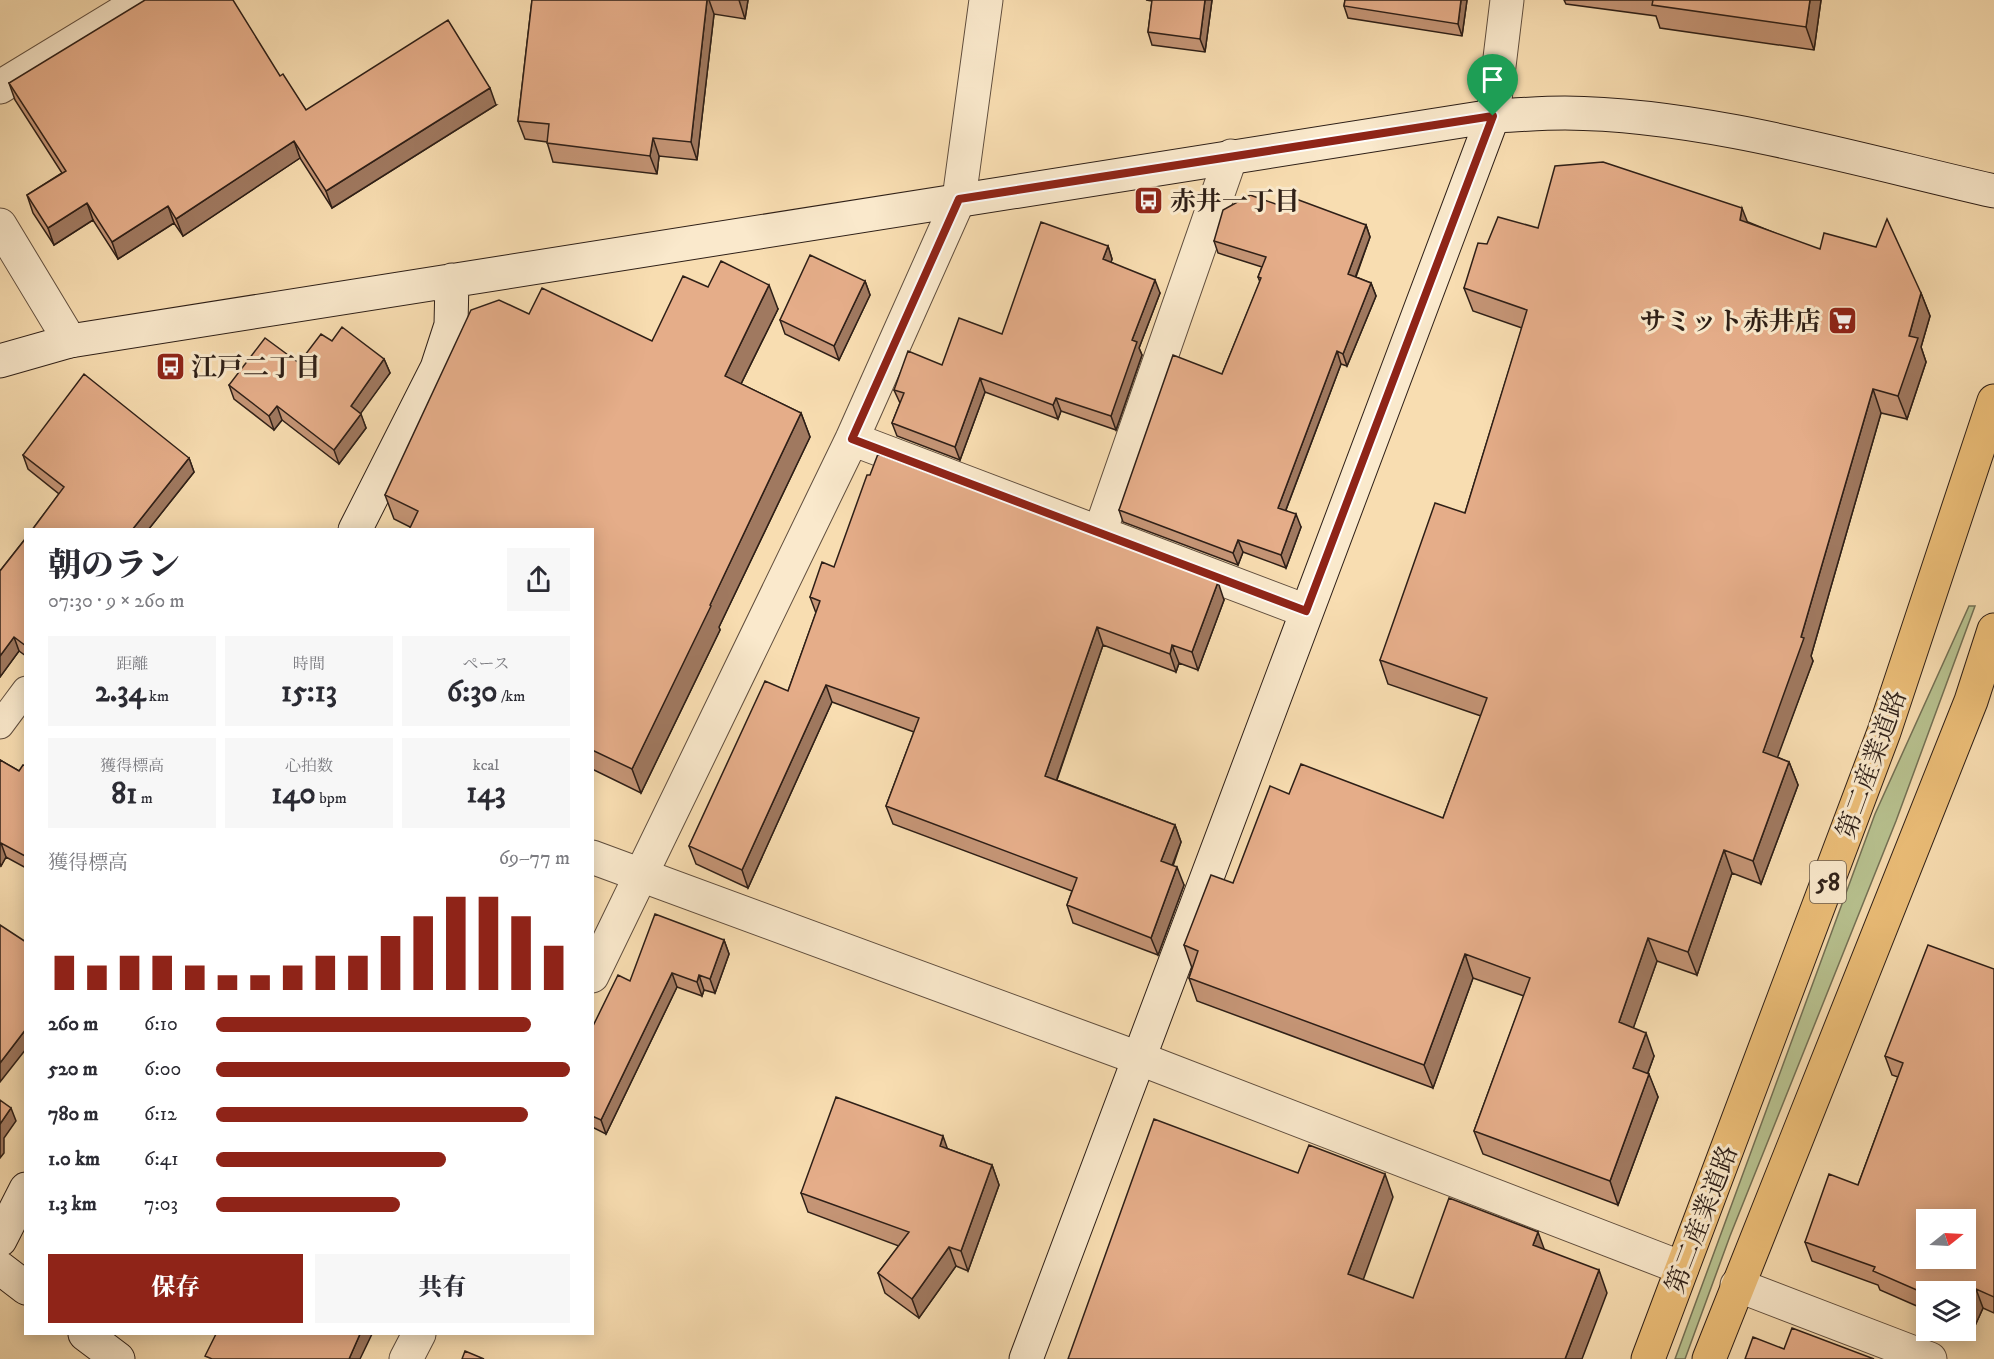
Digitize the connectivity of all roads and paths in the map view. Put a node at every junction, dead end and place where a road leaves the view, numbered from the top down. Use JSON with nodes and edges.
{"nodes":[{"id":1,"x":143,"y":0,"type":"edge"},
{"id":2,"x":986,"y":0,"type":"edge"},
{"id":3,"x":1507,"y":0,"type":"edge"},
{"id":4,"x":0,"y":87,"type":"edge"},
{"id":5,"x":1493,"y":116,"type":"junction"},
{"id":6,"x":1231,"y":156,"type":"junction"},
{"id":7,"x":1994,"y":191,"type":"edge"},
{"id":8,"x":959,"y":199,"type":"junction"},
{"id":9,"x":0,"y":225,"type":"edge"},
{"id":10,"x":452,"y":280,"type":"junction"},
{"id":11,"x":70,"y":341,"type":"junction"},
{"id":12,"x":0,"y":362,"type":"edge"},
{"id":13,"x":1994,"y":401,"type":"edge"},
{"id":14,"x":852,"y":439,"type":"junction"},
{"id":15,"x":356,"y":528,"type":"edge"},
{"id":16,"x":1100,"y":532,"type":"junction"},
{"id":17,"x":1306,"y":611,"type":"junction"},
{"id":18,"x":1994,"y":630,"type":"edge"},
{"id":19,"x":24,"y":693,"type":"edge"},
{"id":20,"x":0,"y":725,"type":"edge"},
{"id":21,"x":594,"y":858,"type":"edge"},
{"id":22,"x":642,"y":875,"type":"junction"},
{"id":23,"x":594,"y":972,"type":"edge"},
{"id":24,"x":1138,"y":1058,"type":"junction"},
{"id":25,"x":24,"y":1193,"type":"edge"},
{"id":26,"x":0,"y":1240,"type":"edge"},
{"id":27,"x":0,"y":1268,"type":"edge"},
{"id":28,"x":1682,"y":1268,"type":"junction"},
{"id":29,"x":24,"y":1286,"type":"edge"},
{"id":30,"x":1737,"y":1286,"type":"junction"},
{"id":31,"x":86,"y":1335,"type":"edge"},
{"id":32,"x":418,"y":1335,"type":"edge"},
{"id":33,"x":118,"y":1359,"type":"edge"},
{"id":34,"x":406,"y":1359,"type":"edge"},
{"id":35,"x":1026,"y":1359,"type":"edge"},
{"id":36,"x":1648,"y":1359,"type":"edge"},
{"id":37,"x":1709,"y":1359,"type":"edge"},
{"id":38,"x":1930,"y":1359,"type":"edge"}],
"edges":[{"from":1,"to":4,"type":"street"},
{"from":2,"to":8,"type":"street"},
{"from":3,"to":5,"type":"street"},
{"from":5,"to":6,"type":"street"},
{"from":5,"to":7,"type":"street"},
{"from":5,"to":17,"type":"street"},
{"from":6,"to":8,"type":"street"},
{"from":6,"to":16,"type":"street"},
{"from":8,"to":10,"type":"street"},
{"from":8,"to":14,"type":"street"},
{"from":9,"to":11,"type":"street"},
{"from":10,"to":11,"type":"street"},
{"from":10,"to":15,"type":"street"},
{"from":11,"to":12,"type":"street"},
{"from":13,"to":28,"type":"main road","name":"第二産業道路","number":"58"},
{"from":14,"to":16,"type":"street"},
{"from":14,"to":22,"type":"street"},
{"from":16,"to":17,"type":"street"},
{"from":17,"to":24,"type":"street"},
{"from":18,"to":30,"type":"main road"},
{"from":19,"to":20,"type":"lane"},
{"from":21,"to":22,"type":"street"},
{"from":22,"to":23,"type":"street"},
{"from":22,"to":24,"type":"street"},
{"from":24,"to":28,"type":"street"},
{"from":24,"to":35,"type":"street"},
{"from":25,"to":26,"type":"street"},
{"from":27,"to":29,"type":"street"},
{"from":28,"to":36,"type":"main road","name":"第二産業道路","number":"58"},
{"from":30,"to":37,"type":"main road"},
{"from":30,"to":38,"type":"street"},
{"from":31,"to":33,"type":"street"},
{"from":32,"to":34,"type":"street"}]}
